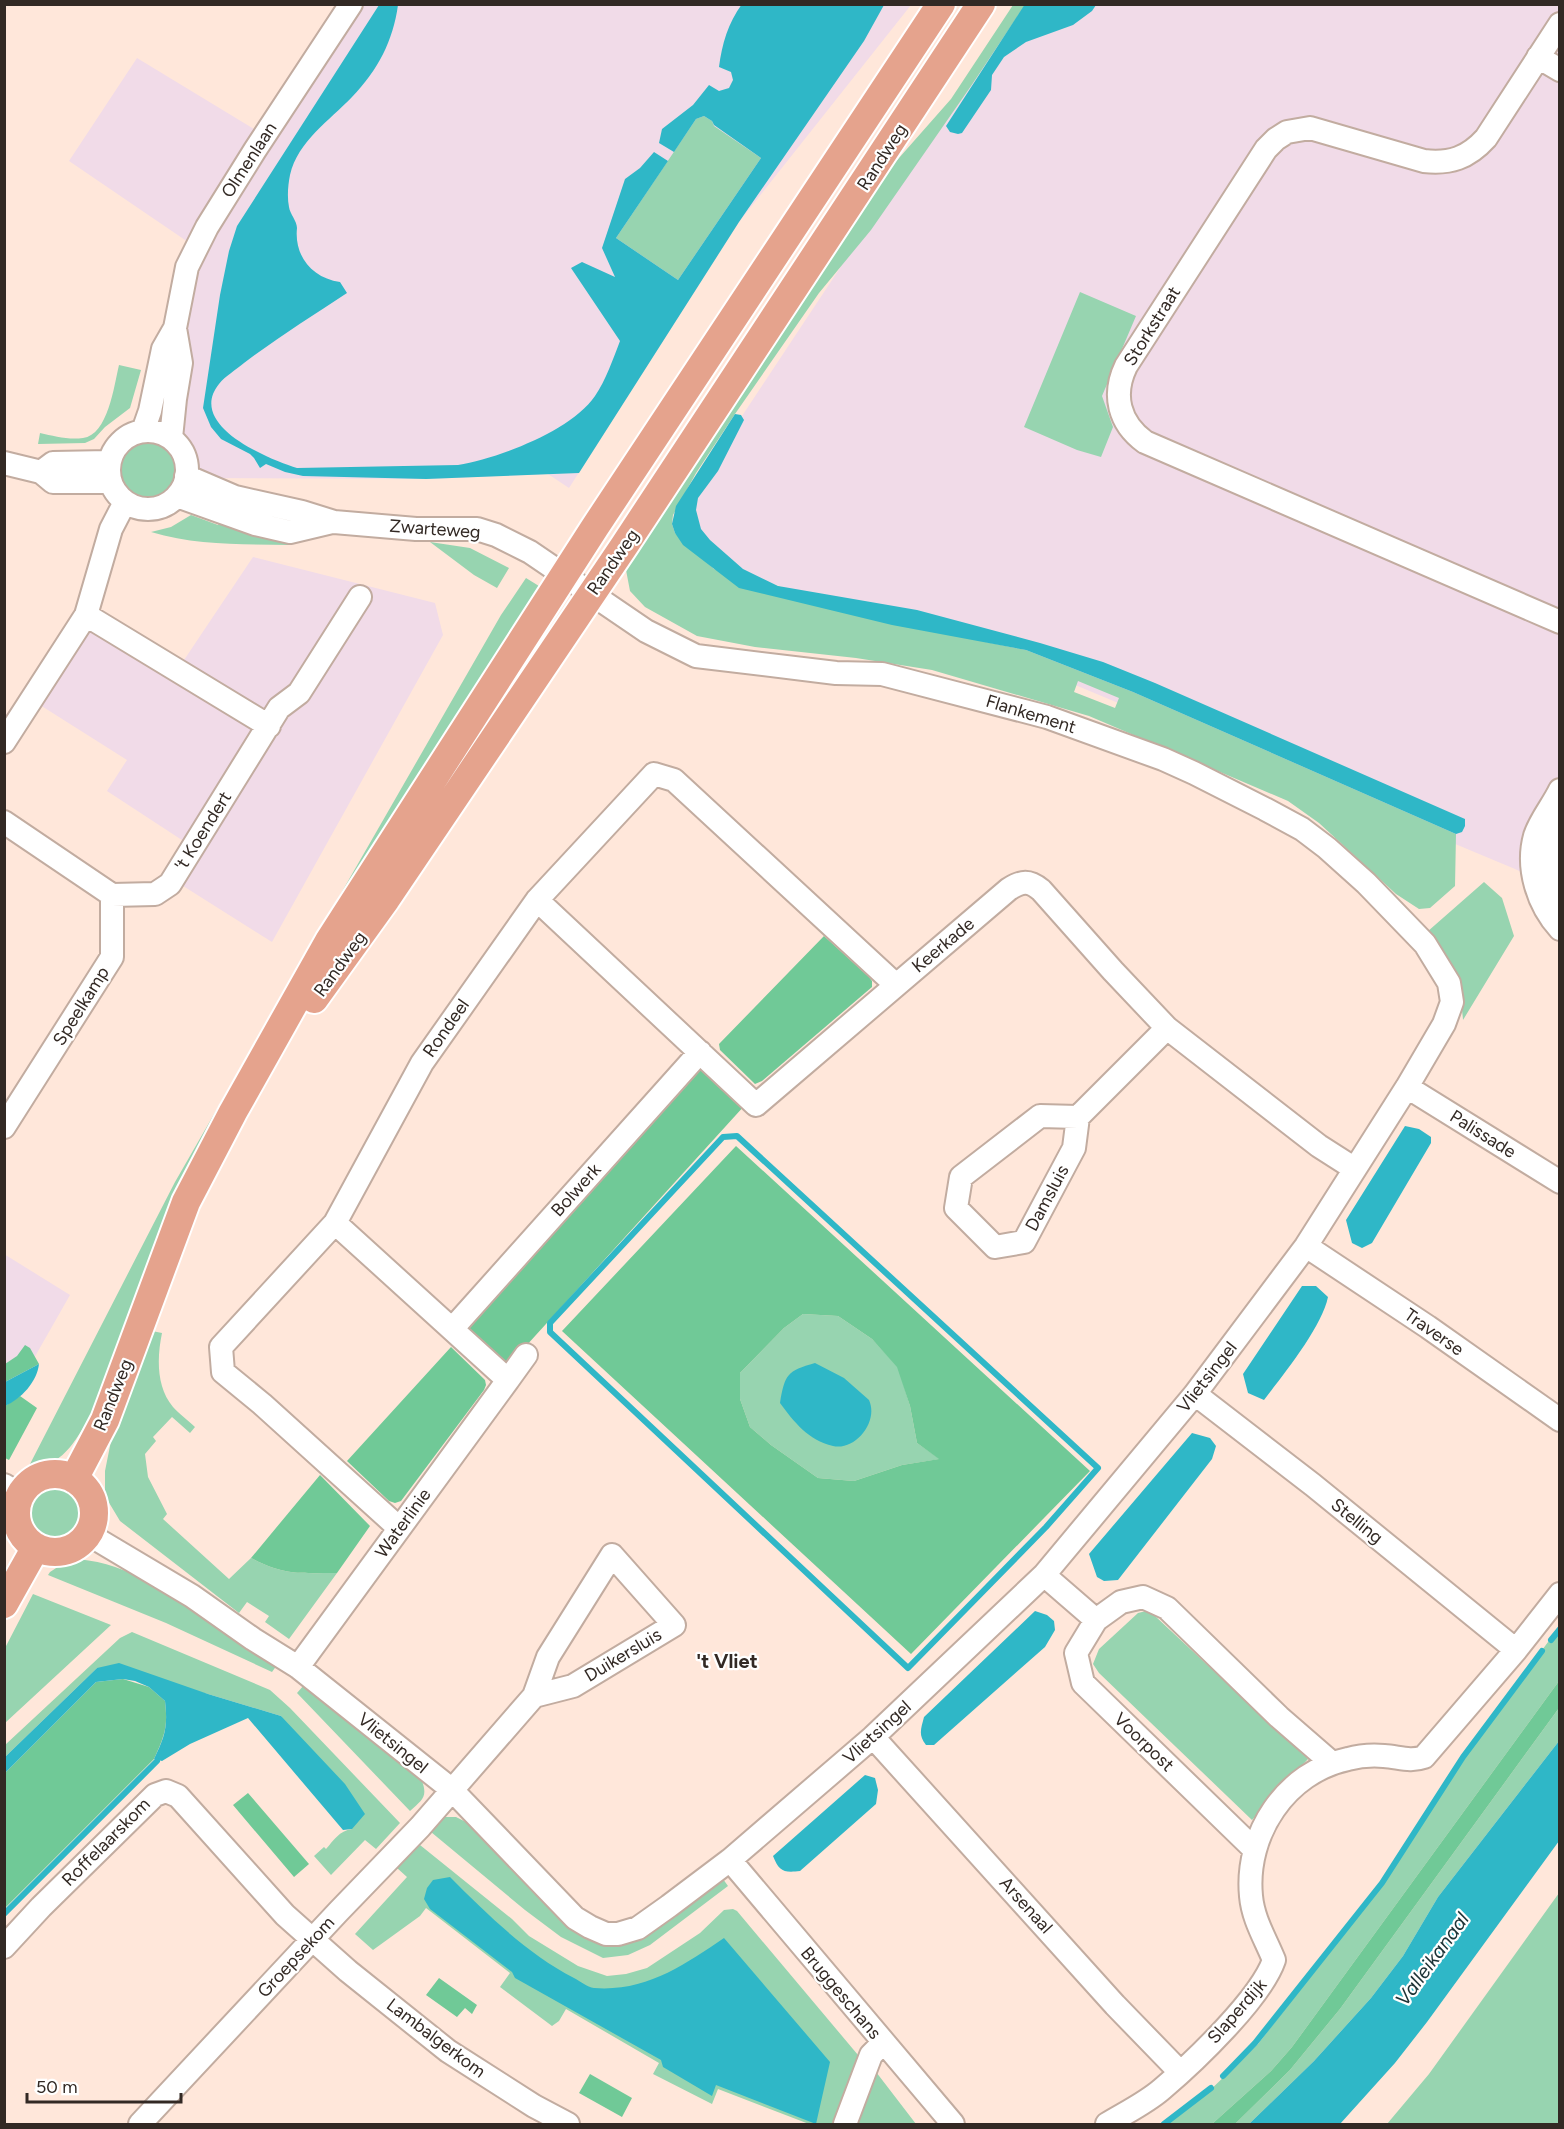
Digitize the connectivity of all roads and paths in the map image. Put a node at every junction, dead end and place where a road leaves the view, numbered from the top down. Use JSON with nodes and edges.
{"nodes":[{"id":1,"x":351,"y":4,"type":"edge"},
{"id":2,"x":941,"y":4,"type":"edge"},
{"id":3,"x":981,"y":4,"type":"edge"},
{"id":4,"x":1560,"y":24,"type":"edge"},
{"id":5,"x":1539,"y":57,"type":"junction"},
{"id":6,"x":1560,"y":70,"type":"edge"},
{"id":7,"x":175,"y":328,"type":"junction"},
{"id":8,"x":143,"y":431,"type":"junction"},
{"id":9,"x":171,"y":438,"type":"junction"},
{"id":10,"x":4,"y":463,"type":"edge"},
{"id":11,"x":110,"y":472,"type":"junction"},
{"id":12,"x":182,"y":486,"type":"junction"},
{"id":13,"x":125,"y":502,"type":"junction"},
{"id":14,"x":564,"y":576,"type":"junction"},
{"id":15,"x":590,"y":594,"type":"junction"},
{"id":16,"x":360,"y":597,"type":"dead end"},
{"id":17,"x":86,"y":615,"type":"junction"},
{"id":18,"x":1559,"y":620,"type":"edge"},
{"id":19,"x":269,"y":726,"type":"junction"},
{"id":20,"x":4,"y":742,"type":"edge"},
{"id":21,"x":1557,"y":797,"type":"edge"},
{"id":22,"x":4,"y":822,"type":"edge"},
{"id":23,"x":112,"y":895,"type":"junction"},
{"id":24,"x":1560,"y":898,"type":"edge"},
{"id":25,"x":537,"y":900,"type":"junction"},
{"id":26,"x":1560,"y":929,"type":"edge"},
{"id":27,"x":1425,"y":944,"type":"joint"},
{"id":28,"x":896,"y":985,"type":"junction"},
{"id":29,"x":1167,"y":1028,"type":"junction"},
{"id":30,"x":700,"y":1052,"type":"junction"},
{"id":31,"x":1407,"y":1087,"type":"junction"},
{"id":32,"x":234,"y":1112,"type":"junction"},
{"id":33,"x":1078,"y":1117,"type":"junction"},
{"id":34,"x":4,"y":1126,"type":"edge"},
{"id":35,"x":1356,"y":1169,"type":"junction"},
{"id":36,"x":1560,"y":1182,"type":"edge"},
{"id":37,"x":335,"y":1223,"type":"junction"},
{"id":38,"x":1306,"y":1246,"type":"junction"},
{"id":39,"x":453,"y":1328,"type":"junction"},
{"id":40,"x":526,"y":1355,"type":"dead end"},
{"id":41,"x":508,"y":1380,"type":"junction"},
{"id":42,"x":1195,"y":1394,"type":"junction"},
{"id":43,"x":1560,"y":1420,"type":"edge"},
{"id":44,"x":75,"y":1479,"type":"junction"},
{"id":45,"x":13,"y":1490,"type":"edge"},
{"id":46,"x":399,"y":1528,"type":"junction"},
{"id":47,"x":88,"y":1534,"type":"junction"},
{"id":48,"x":36,"y":1547,"type":"junction"},
{"id":49,"x":1044,"y":1575,"type":"junction"},
{"id":50,"x":1560,"y":1594,"type":"edge"},
{"id":51,"x":4,"y":1604,"type":"edge"},
{"id":52,"x":1096,"y":1620,"type":"junction"},
{"id":53,"x":1516,"y":1650,"type":"junction"},
{"id":54,"x":298,"y":1667,"type":"junction"},
{"id":55,"x":534,"y":1696,"type":"junction"},
{"id":56,"x":873,"y":1737,"type":"junction"},
{"id":57,"x":1332,"y":1763,"type":"junction"},
{"id":58,"x":451,"y":1789,"type":"junction"},
{"id":59,"x":1255,"y":1850,"type":"junction"},
{"id":60,"x":730,"y":1860,"type":"junction"},
{"id":61,"x":313,"y":1940,"type":"junction"},
{"id":62,"x":4,"y":1947,"type":"edge"},
{"id":63,"x":883,"y":2043,"type":"junction"},
{"id":64,"x":1180,"y":2072,"type":"junction"},
{"id":65,"x":140,"y":2124,"type":"edge"},
{"id":66,"x":568,"y":2124,"type":"edge"},
{"id":67,"x":845,"y":2124,"type":"edge"},
{"id":68,"x":953,"y":2124,"type":"edge"},
{"id":69,"x":1107,"y":2124,"type":"edge"}],
"edges":[{"from":1,"to":7,"type":"street","name":"Olmenlaan"},
{"from":2,"to":14,"type":"main road","name":"Randweg"},
{"from":3,"to":15,"type":"main road","name":"Randweg"},
{"from":4,"to":5,"type":"street","name":"Storkstraat"},
{"from":5,"to":6,"type":"street"},
{"from":5,"to":18,"type":"street","name":"Storkstraat"},
{"from":7,"to":8,"type":"street","name":"Olmenlaan"},
{"from":7,"to":9,"type":"street","name":"Olmenlaan"},
{"from":8,"to":9,"type":"street"},
{"from":8,"to":11,"type":"street"},
{"from":9,"to":12,"type":"street"},
{"from":10,"to":11,"type":"street"},
{"from":11,"to":13,"type":"street"},
{"from":12,"to":13,"type":"street"},
{"from":12,"to":14,"type":"street","name":"Zwarteweg"},
{"from":13,"to":17,"type":"street"},
{"from":14,"to":15,"type":"street","name":"Zwarteweg"},
{"from":14,"to":32,"type":"main road","name":"Randweg"},
{"from":15,"to":27,"type":"street","name":"Flankement"},
{"from":15,"to":32,"type":"main road","name":"Randweg"},
{"from":16,"to":19,"type":"street","name":"'t Koendert"},
{"from":17,"to":19,"type":"street"},
{"from":17,"to":20,"type":"street"},
{"from":19,"to":23,"type":"street","name":"'t Koendert"},
{"from":21,"to":24,"type":"street"},
{"from":21,"to":26,"type":"street"},
{"from":22,"to":23,"type":"street"},
{"from":23,"to":34,"type":"street","name":"Speelkamp"},
{"from":25,"to":28,"type":"street","name":"Rondeel"},
{"from":25,"to":30,"type":"street","name":"Keerkade"},
{"from":25,"to":37,"type":"street","name":"Rondeel"},
{"from":27,"to":31,"type":"street","name":"Vlietsingel"},
{"from":28,"to":29,"type":"street","name":"Keerkade"},
{"from":28,"to":30,"type":"street","name":"Keerkade"},
{"from":29,"to":33,"type":"street"},
{"from":29,"to":35,"type":"street","name":"Keerkade"},
{"from":30,"to":39,"type":"street","name":"Bolwerk"},
{"from":31,"to":35,"type":"street","name":"Vlietsingel"},
{"from":31,"to":36,"type":"street","name":"Palissade"},
{"from":32,"to":44,"type":"main road","name":"Randweg"},
{"from":33,"to":33,"type":"street","name":"Damsluis"},
{"from":35,"to":38,"type":"street","name":"Vlietsingel"},
{"from":37,"to":39,"type":"street"},
{"from":37,"to":46,"type":"street","name":"Rondeel"},
{"from":38,"to":42,"type":"street","name":"Vlietsingel"},
{"from":38,"to":43,"type":"street","name":"Traverse"},
{"from":39,"to":41,"type":"street"},
{"from":40,"to":41,"type":"street","name":"Waterlinie"},
{"from":41,"to":46,"type":"street","name":"Waterlinie"},
{"from":42,"to":49,"type":"street","name":"Vlietsingel"},
{"from":42,"to":53,"type":"street","name":"Stelling"},
{"from":44,"to":45,"type":"main road"},
{"from":44,"to":47,"type":"main road"},
{"from":45,"to":48,"type":"main road"},
{"from":46,"to":54,"type":"street","name":"Waterlinie"},
{"from":47,"to":48,"type":"main road"},
{"from":47,"to":54,"type":"street","name":"Vlietsingel"},
{"from":48,"to":51,"type":"main road"},
{"from":49,"to":52,"type":"street"},
{"from":49,"to":56,"type":"street","name":"Vlietsingel"},
{"from":50,"to":53,"type":"street","name":"Slaperdijk"},
{"from":52,"to":57,"type":"street","name":"Voorpost"},
{"from":52,"to":59,"type":"street","name":"Voorpost"},
{"from":53,"to":57,"type":"street","name":"Slaperdijk"},
{"from":54,"to":58,"type":"street","name":"Vlietsingel"},
{"from":55,"to":55,"type":"street","name":"Duikersluis"},
{"from":55,"to":58,"type":"street","name":"Duikersluis"},
{"from":56,"to":60,"type":"street","name":"Vlietsingel"},
{"from":56,"to":64,"type":"street","name":"Arsenaal"},
{"from":57,"to":59,"type":"street","name":"Slaperdijk"},
{"from":58,"to":60,"type":"street","name":"Vlietsingel"},
{"from":58,"to":61,"type":"street","name":"Groepsekom"},
{"from":59,"to":64,"type":"street","name":"Slaperdijk"},
{"from":60,"to":63,"type":"street","name":"Bruggeschans"},
{"from":61,"to":62,"type":"street","name":"Roffelaarskom"},
{"from":61,"to":65,"type":"street","name":"Groepsekom"},
{"from":61,"to":66,"type":"street","name":"Lambalgerkom"},
{"from":63,"to":67,"type":"street"},
{"from":63,"to":68,"type":"street","name":"Bruggeschans"},
{"from":64,"to":69,"type":"street","name":"Slaperdijk"}]}
